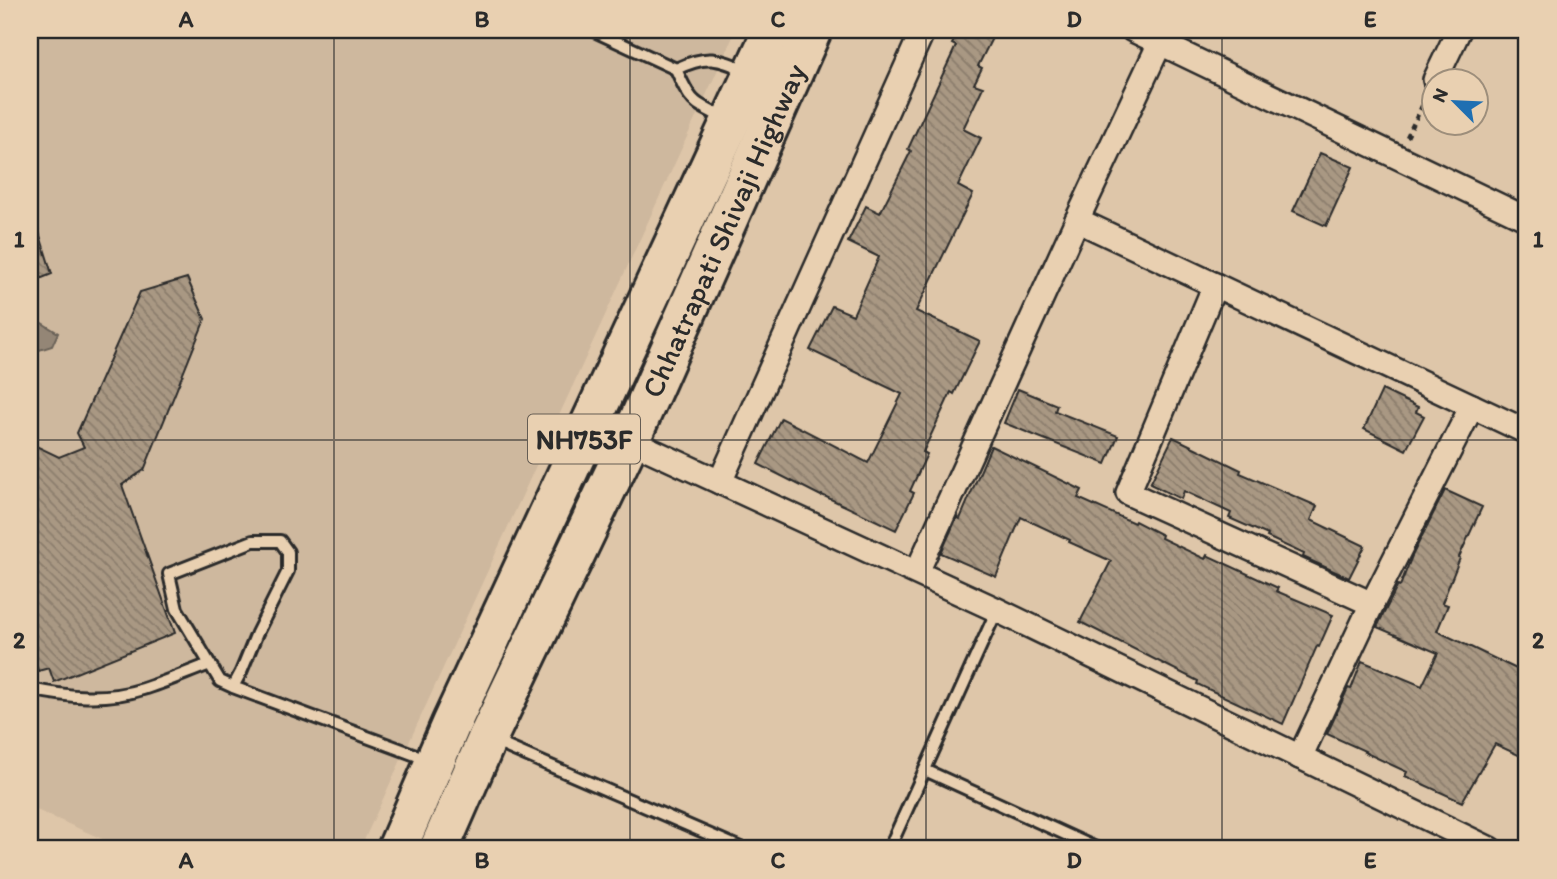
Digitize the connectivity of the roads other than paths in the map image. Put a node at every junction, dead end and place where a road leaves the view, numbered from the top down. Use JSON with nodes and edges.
{"nodes":[{"id":1,"x":592,"y":30,"type":"edge"},
{"id":2,"x":773,"y":30,"type":"edge"},
{"id":3,"x":813,"y":30,"type":"edge"},
{"id":4,"x":923,"y":30,"type":"edge"},
{"id":5,"x":1133,"y":30,"type":"edge"},
{"id":6,"x":1459,"y":30,"type":"edge"},
{"id":7,"x":1160,"y":43,"type":"junction"},
{"id":8,"x":1442,"y":66,"type":"edge"},
{"id":9,"x":676,"y":69,"type":"junction"},
{"id":10,"x":753,"y":74,"type":"junction"},
{"id":11,"x":730,"y":121,"type":"junction"},
{"id":12,"x":1527,"y":219,"type":"edge"},
{"id":13,"x":1077,"y":220,"type":"junction"},
{"id":14,"x":1216,"y":285,"type":"junction"},
{"id":15,"x":1472,"y":405,"type":"junction"},
{"id":16,"x":592,"y":422,"type":"junction"},
{"id":17,"x":1527,"y":432,"type":"edge"},
{"id":18,"x":630,"y":440,"type":"junction"},
{"id":19,"x":720,"y":482,"type":"junction"},
{"id":20,"x":917,"y":572,"type":"junction"},
{"id":21,"x":1372,"y":604,"type":"junction"},
{"id":22,"x":997,"y":610,"type":"junction"},
{"id":23,"x":210,"y":664,"type":"junction"},
{"id":24,"x":233,"y":687,"type":"junction"},
{"id":25,"x":30,"y":689,"type":"edge"},
{"id":26,"x":487,"y":739,"type":"junction"},
{"id":27,"x":1300,"y":757,"type":"junction"},
{"id":28,"x":435,"y":762,"type":"junction"},
{"id":29,"x":925,"y":770,"type":"junction"},
{"id":30,"x":397,"y":849,"type":"edge"},
{"id":31,"x":439,"y":849,"type":"edge"},
{"id":32,"x":743,"y":849,"type":"edge"},
{"id":33,"x":889,"y":849,"type":"edge"},
{"id":34,"x":1098,"y":849,"type":"edge"},
{"id":35,"x":1490,"y":849,"type":"edge"}],
"edges":[{"from":1,"to":9,"type":"lane"},
{"from":2,"to":10,"type":"highway","name":"Chhatrapati Shivaji Highway","number":"NH753F"},
{"from":3,"to":18,"type":"highway","name":"Chhatrapati Shivaji Highway","number":"NH753F"},
{"from":4,"to":19,"type":"street"},
{"from":5,"to":7,"type":"street"},
{"from":6,"to":8,"type":"street"},
{"from":7,"to":12,"type":"street"},
{"from":7,"to":13,"type":"street"},
{"from":9,"to":10,"type":"lane"},
{"from":9,"to":11,"type":"lane"},
{"from":10,"to":11,"type":"highway","name":"Chhatrapati Shivaji Highway","number":"NH753F"},
{"from":11,"to":16,"type":"highway","name":"Chhatrapati Shivaji Highway","number":"NH753F"},
{"from":13,"to":14,"type":"street"},
{"from":13,"to":20,"type":"street"},
{"from":14,"to":15,"type":"street"},
{"from":14,"to":21,"type":"street"},
{"from":15,"to":17,"type":"street"},
{"from":15,"to":21,"type":"street"},
{"from":16,"to":18,"type":"street"},
{"from":16,"to":28,"type":"highway","name":"Chhatrapati Shivaji Highway","number":"NH753F"},
{"from":18,"to":19,"type":"street"},
{"from":18,"to":26,"type":"highway","name":"Chhatrapati Shivaji Highway","number":"NH753F"},
{"from":19,"to":20,"type":"street"},
{"from":20,"to":22,"type":"street"},
{"from":21,"to":27,"type":"street"},
{"from":22,"to":27,"type":"street"},
{"from":22,"to":29,"type":"lane"},
{"from":23,"to":24,"type":"lane"},
{"from":23,"to":24,"type":"lane"},
{"from":23,"to":25,"type":"lane"},
{"from":24,"to":28,"type":"lane"},
{"from":26,"to":31,"type":"highway","name":"Chhatrapati Shivaji Highway","number":"NH753F"},
{"from":26,"to":32,"type":"lane"},
{"from":27,"to":35,"type":"street"},
{"from":28,"to":30,"type":"highway","name":"Chhatrapati Shivaji Highway","number":"NH753F"},
{"from":29,"to":33,"type":"lane"},
{"from":29,"to":34,"type":"lane"}]}
